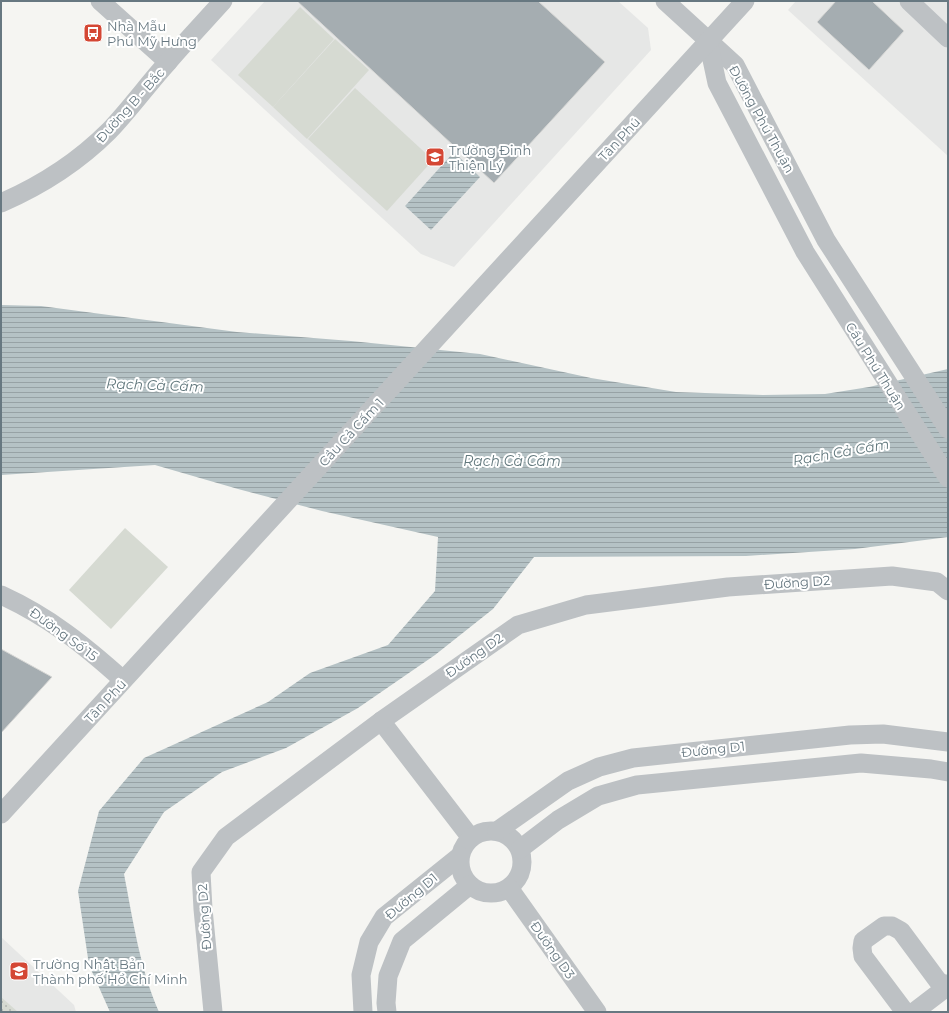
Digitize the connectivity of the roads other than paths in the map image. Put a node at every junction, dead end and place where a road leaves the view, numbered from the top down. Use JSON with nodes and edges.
{"nodes":[{"id":1,"x":100,"y":1,"type":"edge"},
{"id":2,"x":224,"y":1,"type":"edge"},
{"id":3,"x":665,"y":1,"type":"edge"},
{"id":4,"x":745,"y":1,"type":"edge"},
{"id":5,"x":909,"y":1,"type":"edge"},
{"id":6,"x":948,"y":38,"type":"edge"},
{"id":7,"x":708,"y":41,"type":"junction"},
{"id":8,"x":168,"y":62,"type":"junction"},
{"id":9,"x":1,"y":203,"type":"edge"},
{"id":10,"x":826,"y":240,"type":"joint"},
{"id":11,"x":805,"y":252,"type":"joint"},
{"id":12,"x":493,"y":276,"type":"joint"},
{"id":13,"x":948,"y":429,"type":"edge"},
{"id":14,"x":948,"y":478,"type":"edge"},
{"id":15,"x":208,"y":587,"type":"joint"},
{"id":16,"x":948,"y":592,"type":"edge"},
{"id":17,"x":1,"y":595,"type":"edge"},
{"id":18,"x":123,"y":680,"type":"junction"},
{"id":19,"x":381,"y":720,"type":"junction"},
{"id":20,"x":948,"y":742,"type":"edge"},
{"id":21,"x":948,"y":772,"type":"edge"},
{"id":22,"x":1,"y":814,"type":"edge"},
{"id":23,"x":497,"y":831,"type":"junction"},
{"id":24,"x":471,"y":838,"type":"junction"},
{"id":25,"x":520,"y":849,"type":"junction"},
{"id":26,"x":460,"y":856,"type":"junction"},
{"id":27,"x":470,"y":885,"type":"junction"},
{"id":28,"x":509,"y":888,"type":"junction"},
{"id":29,"x":948,"y":985,"type":"edge"},
{"id":30,"x":213,"y":1012,"type":"edge"},
{"id":31,"x":363,"y":1012,"type":"edge"},
{"id":32,"x":387,"y":1012,"type":"edge"},
{"id":33,"x":597,"y":1012,"type":"edge"},
{"id":34,"x":904,"y":1012,"type":"edge"},
{"id":35,"x":914,"y":1012,"type":"edge"}],
"edges":[{"from":1,"to":8,"type":"street"},
{"from":2,"to":8,"type":"street","name":"Đường B - Bắc"},
{"from":3,"to":7,"type":"street"},
{"from":4,"to":7,"type":"street","name":"Tân Phú"},
{"from":5,"to":6,"type":"street"},
{"from":7,"to":10,"type":"street","name":"Đường Phú Thuận"},
{"from":7,"to":11,"type":"street","name":"Đường Phú Thuận"},
{"from":7,"to":12,"type":"street","name":"Tân Phú"},
{"from":8,"to":9,"type":"street","name":"Đường B - Bắc"},
{"from":10,"to":13,"type":"street","name":"Cầu Phú Thuận"},
{"from":11,"to":14,"type":"street","name":"Cầu Phú Thuận"},
{"from":12,"to":15,"type":"street","name":"Cầu Cả Cấm 1"},
{"from":15,"to":18,"type":"street","name":"Tân Phú"},
{"from":16,"to":19,"type":"street","name":"Đường D2"},
{"from":17,"to":18,"type":"street","name":"Đường Số 15"},
{"from":18,"to":22,"type":"street","name":"Tân Phú"},
{"from":19,"to":24,"type":"street"},
{"from":19,"to":30,"type":"street","name":"Đường D2"},
{"from":20,"to":23,"type":"street","name":"Đường D1"},
{"from":21,"to":25,"type":"street"},
{"from":23,"to":24,"type":"street"},
{"from":23,"to":25,"type":"street"},
{"from":24,"to":26,"type":"street"},
{"from":25,"to":28,"type":"street"},
{"from":26,"to":27,"type":"street"},
{"from":26,"to":31,"type":"street","name":"Đường D1"},
{"from":27,"to":28,"type":"street"},
{"from":27,"to":32,"type":"street"},
{"from":28,"to":33,"type":"street","name":"Đường D3"},
{"from":29,"to":34,"type":"street"},
{"from":29,"to":35,"type":"street"}]}
